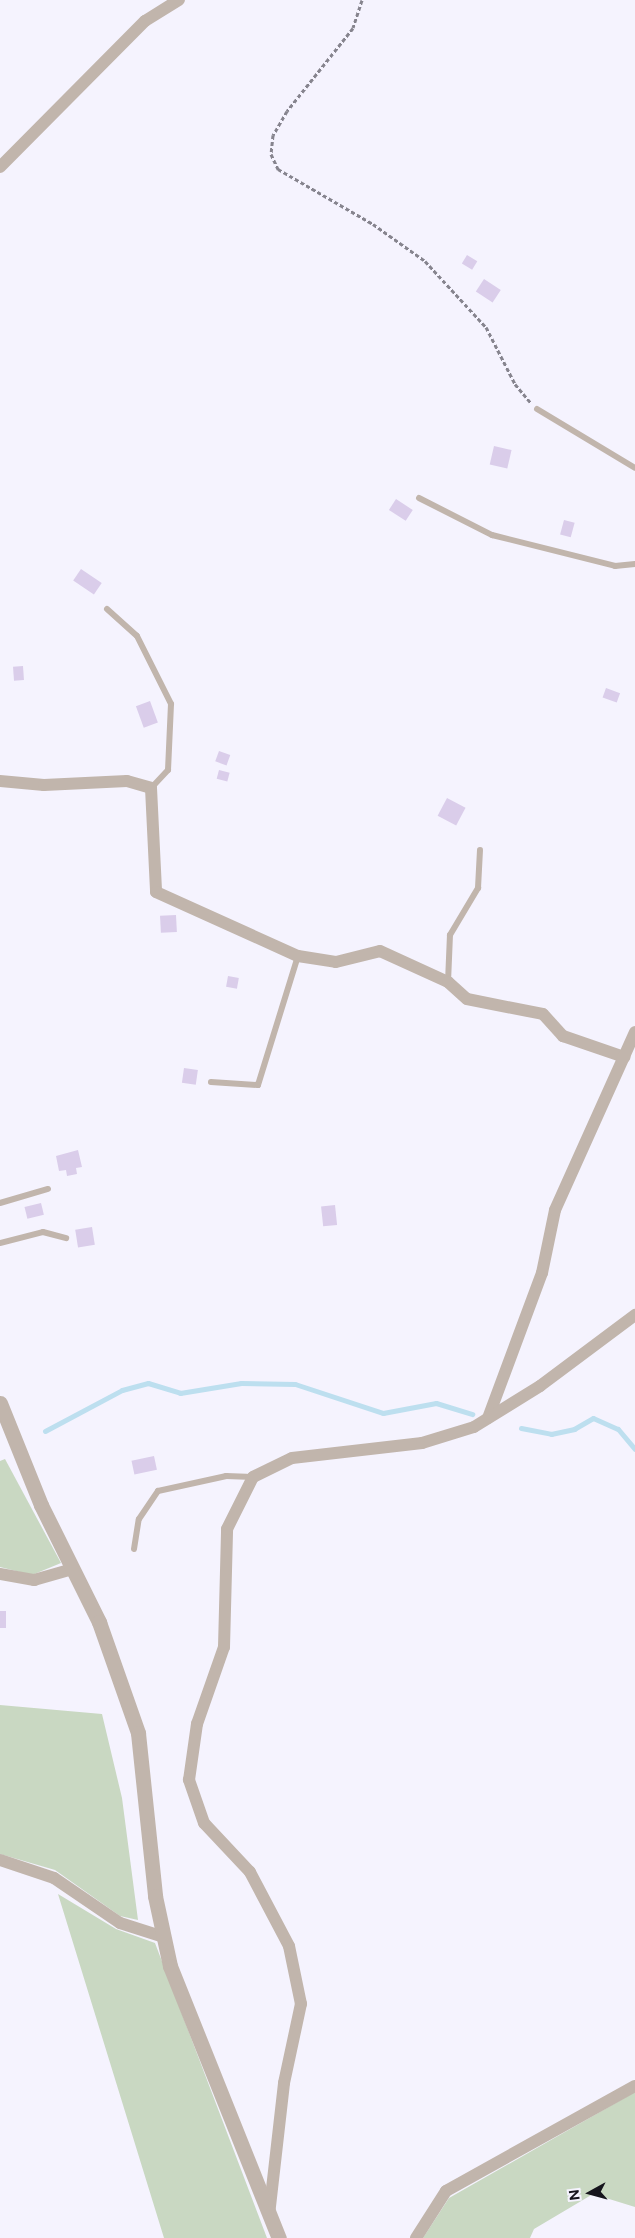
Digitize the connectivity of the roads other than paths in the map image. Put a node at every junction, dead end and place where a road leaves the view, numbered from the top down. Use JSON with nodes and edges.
{"nodes":[{"id":1,"x":179,"y":0,"type":"edge"},
{"id":2,"x":0,"y":167,"type":"edge"},
{"id":3,"x":537,"y":409,"type":"road end"},
{"id":4,"x":635,"y":468,"type":"edge"},
{"id":5,"x":420,"y":498,"type":"dead end"},
{"id":6,"x":635,"y":564,"type":"edge"},
{"id":7,"x":107,"y":609,"type":"dead end"},
{"id":8,"x":0,"y":781,"type":"edge"},
{"id":9,"x":151,"y":788,"type":"junction"},
{"id":10,"x":480,"y":850,"type":"dead end"},
{"id":11,"x":298,"y":956,"type":"junction"},
{"id":12,"x":448,"y":982,"type":"junction"},
{"id":13,"x":635,"y":1032,"type":"edge"},
{"id":14,"x":624,"y":1057,"type":"junction"},
{"id":15,"x":211,"y":1082,"type":"dead end"},
{"id":16,"x":48,"y":1189,"type":"dead end"},
{"id":17,"x":0,"y":1203,"type":"edge"},
{"id":18,"x":66,"y":1238,"type":"dead end"},
{"id":19,"x":0,"y":1243,"type":"edge"},
{"id":20,"x":635,"y":1315,"type":"edge"},
{"id":21,"x":0,"y":1403,"type":"edge"},
{"id":22,"x":488,"y":1418,"type":"junction"},
{"id":23,"x":252,"y":1477,"type":"junction"},
{"id":24,"x":134,"y":1550,"type":"dead end"},
{"id":25,"x":73,"y":1569,"type":"junction"},
{"id":26,"x":0,"y":1574,"type":"edge"},
{"id":27,"x":0,"y":1860,"type":"edge"},
{"id":28,"x":164,"y":1937,"type":"junction"},
{"id":29,"x":635,"y":2086,"type":"edge"},
{"id":30,"x":269,"y":2215,"type":"junction"},
{"id":31,"x":279,"y":2238,"type":"edge"},
{"id":32,"x":416,"y":2238,"type":"edge"}],
"edges":[{"from":1,"to":2,"type":"street"},
{"from":3,"to":4,"type":"lane"},
{"from":5,"to":6,"type":"lane"},
{"from":7,"to":9,"type":"lane"},
{"from":8,"to":9,"type":"street"},
{"from":9,"to":11,"type":"street"},
{"from":10,"to":12,"type":"lane"},
{"from":11,"to":12,"type":"street"},
{"from":11,"to":15,"type":"lane"},
{"from":12,"to":14,"type":"street"},
{"from":13,"to":14,"type":"street"},
{"from":14,"to":22,"type":"street"},
{"from":16,"to":17,"type":"lane"},
{"from":18,"to":19,"type":"lane"},
{"from":20,"to":22,"type":"street"},
{"from":21,"to":25,"type":"street"},
{"from":22,"to":23,"type":"street"},
{"from":23,"to":24,"type":"lane"},
{"from":23,"to":30,"type":"street"},
{"from":25,"to":26,"type":"street"},
{"from":25,"to":28,"type":"street"},
{"from":27,"to":28,"type":"street"},
{"from":28,"to":30,"type":"street"},
{"from":29,"to":32,"type":"street"},
{"from":30,"to":31,"type":"street"}]}
